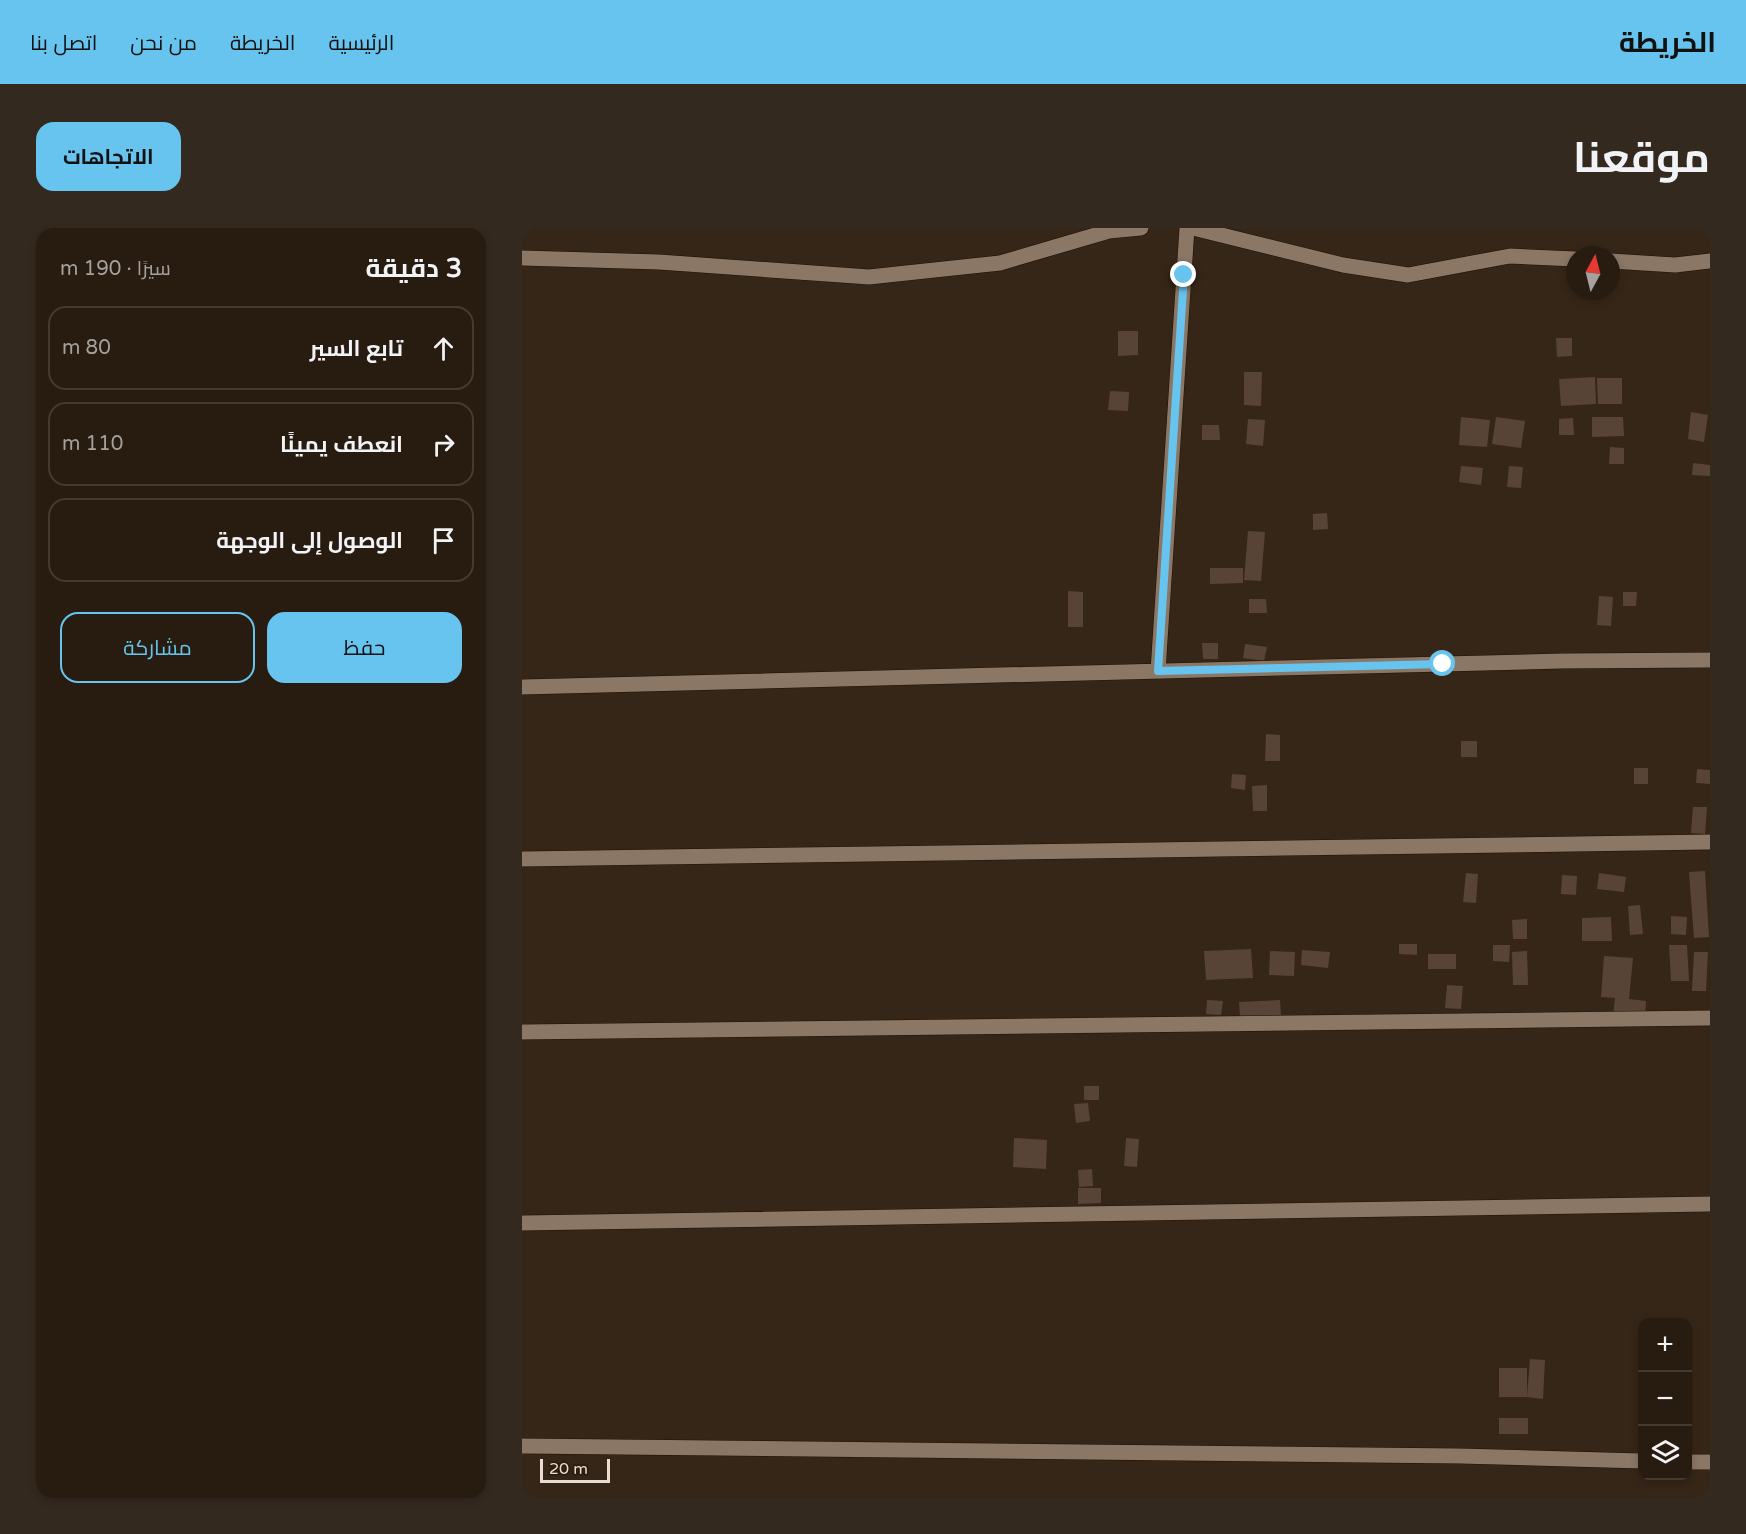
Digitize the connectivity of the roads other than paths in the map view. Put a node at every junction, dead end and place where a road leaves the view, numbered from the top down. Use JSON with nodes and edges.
{"nodes":[{"id":1,"x":1141,"y":228,"type":"edge"},
{"id":2,"x":1187,"y":228,"type":"edge"},
{"id":3,"x":1193,"y":228,"type":"edge"},
{"id":4,"x":522,"y":258,"type":"edge"},
{"id":5,"x":1566,"y":259,"type":"edge"},
{"id":6,"x":1710,"y":261,"type":"edge"},
{"id":7,"x":1620,"y":262,"type":"edge"},
{"id":8,"x":1710,"y":660,"type":"edge"},
{"id":9,"x":1158,"y":671,"type":"junction"},
{"id":10,"x":522,"y":687,"type":"edge"},
{"id":11,"x":1710,"y":842,"type":"edge"},
{"id":12,"x":522,"y":859,"type":"edge"},
{"id":13,"x":1710,"y":1018,"type":"edge"},
{"id":14,"x":522,"y":1032,"type":"edge"},
{"id":15,"x":1710,"y":1204,"type":"edge"},
{"id":16,"x":522,"y":1223,"type":"edge"},
{"id":17,"x":522,"y":1446,"type":"edge"},
{"id":18,"x":1638,"y":1461,"type":"edge"},
{"id":19,"x":1692,"y":1462,"type":"edge"},
{"id":20,"x":1710,"y":1462,"type":"edge"}],
"edges":[{"from":1,"to":4,"type":"street"},
{"from":2,"to":9,"type":"street"},
{"from":3,"to":5,"type":"street"},
{"from":6,"to":7,"type":"street"},
{"from":8,"to":9,"type":"street"},
{"from":9,"to":10,"type":"street"},
{"from":11,"to":12,"type":"street"},
{"from":13,"to":14,"type":"street"},
{"from":15,"to":16,"type":"street"},
{"from":17,"to":18,"type":"street"},
{"from":19,"to":20,"type":"street"}]}
